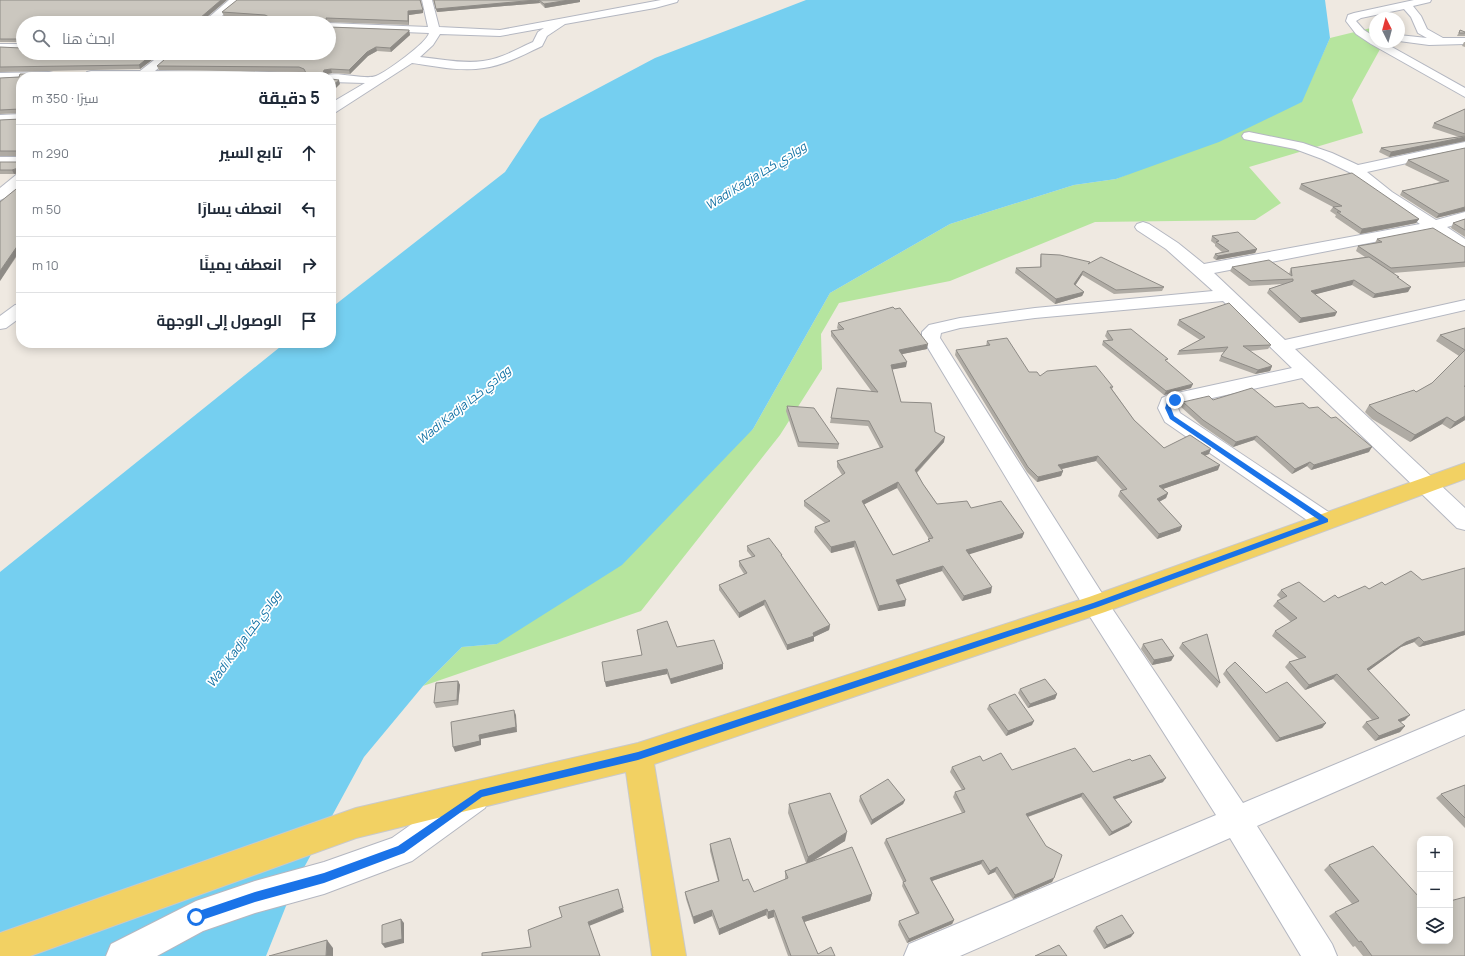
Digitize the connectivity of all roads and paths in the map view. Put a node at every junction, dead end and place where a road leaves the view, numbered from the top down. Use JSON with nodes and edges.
{"nodes":[{"id":1,"x":235,"y":0,"type":"edge"},
{"id":2,"x":427,"y":0,"type":"edge"},
{"id":3,"x":673,"y":0,"type":"edge"},
{"id":4,"x":1426,"y":0,"type":"edge"},
{"id":5,"x":1406,"y":5,"type":"junction"},
{"id":6,"x":1372,"y":12,"type":"edge"},
{"id":7,"x":1369,"y":13,"type":"edge"},
{"id":8,"x":215,"y":16,"type":"edge"},
{"id":9,"x":564,"y":22,"type":"junction"},
{"id":10,"x":336,"y":26,"type":"edge"},
{"id":11,"x":435,"y":31,"type":"junction"},
{"id":12,"x":1369,"y":34,"type":"edge"},
{"id":13,"x":1405,"y":39,"type":"edge"},
{"id":14,"x":1465,"y":41,"type":"edge"},
{"id":15,"x":1428,"y":42,"type":"junction"},
{"id":16,"x":1442,"y":42,"type":"junction"},
{"id":17,"x":0,"y":47,"type":"edge"},
{"id":18,"x":16,"y":47,"type":"edge"},
{"id":19,"x":1386,"y":48,"type":"edge"},
{"id":20,"x":1450,"y":52,"type":"dead end"},
{"id":21,"x":411,"y":59,"type":"junction"},
{"id":22,"x":161,"y":60,"type":"edge"},
{"id":23,"x":146,"y":72,"type":"edge"},
{"id":24,"x":0,"y":77,"type":"edge"},
{"id":25,"x":16,"y":77,"type":"edge"},
{"id":26,"x":336,"y":78,"type":"edge"},
{"id":27,"x":376,"y":80,"type":"junction"},
{"id":28,"x":1463,"y":90,"type":"edge"},
{"id":29,"x":336,"y":106,"type":"edge"},
{"id":30,"x":16,"y":118,"type":"edge"},
{"id":31,"x":0,"y":119,"type":"edge"},
{"id":32,"x":1249,"y":136,"type":"dead end"},
{"id":33,"x":1465,"y":146,"type":"edge"},
{"id":34,"x":0,"y":161,"type":"edge"},
{"id":35,"x":16,"y":161,"type":"edge"},
{"id":36,"x":1356,"y":170,"type":"junction"},
{"id":37,"x":16,"y":182,"type":"edge"},
{"id":38,"x":0,"y":195,"type":"edge"},
{"id":39,"x":1465,"y":217,"type":"edge"},
{"id":40,"x":1434,"y":226,"type":"junction"},
{"id":41,"x":1143,"y":227,"type":"dead end"},
{"id":42,"x":1465,"y":246,"type":"edge"},
{"id":43,"x":1201,"y":270,"type":"junction"},
{"id":44,"x":1227,"y":295,"type":"junction"},
{"id":45,"x":1465,"y":305,"type":"edge"},
{"id":46,"x":16,"y":311,"type":"edge"},
{"id":47,"x":2,"y":321,"type":"edge"},
{"id":48,"x":1281,"y":346,"type":"junction"},
{"id":49,"x":1306,"y":371,"type":"junction"},
{"id":50,"x":1465,"y":471,"type":"edge"},
{"id":51,"x":1426,"y":485,"type":"junction"},
{"id":52,"x":1325,"y":521,"type":"junction"},
{"id":53,"x":1465,"y":522,"type":"edge"},
{"id":54,"x":1096,"y":605,"type":"junction"},
{"id":55,"x":1465,"y":722,"type":"edge"},
{"id":56,"x":638,"y":756,"type":"junction"},
{"id":57,"x":480,"y":794,"type":"junction"},
{"id":58,"x":1237,"y":822,"type":"junction"},
{"id":59,"x":0,"y":950,"type":"edge"},
{"id":60,"x":123,"y":956,"type":"edge"},
{"id":61,"x":670,"y":956,"type":"edge"},
{"id":62,"x":921,"y":956,"type":"edge"},
{"id":63,"x":1320,"y":956,"type":"edge"}],
"edges":[{"from":1,"to":8,"type":"street"},
{"from":2,"to":11,"type":"street"},
{"from":3,"to":9,"type":"street"},
{"from":4,"to":5,"type":"street"},
{"from":5,"to":6,"type":"street"},
{"from":5,"to":16,"type":"street"},
{"from":7,"to":12,"type":"street"},
{"from":9,"to":11,"type":"street"},
{"from":9,"to":21,"type":"street"},
{"from":10,"to":11,"type":"street"},
{"from":11,"to":21,"type":"street"},
{"from":13,"to":15,"type":"street"},
{"from":14,"to":16,"type":"street"},
{"from":15,"to":16,"type":"street"},
{"from":15,"to":20,"type":"street"},
{"from":17,"to":18,"type":"street"},
{"from":19,"to":28,"type":"street"},
{"from":21,"to":27,"type":"street"},
{"from":22,"to":23,"type":"street"},
{"from":24,"to":25,"type":"street"},
{"from":26,"to":27,"type":"street"},
{"from":27,"to":29,"type":"street"},
{"from":30,"to":31,"type":"street"},
{"from":32,"to":36,"type":"street"},
{"from":33,"to":36,"type":"street"},
{"from":34,"to":35,"type":"street"},
{"from":36,"to":40,"type":"street"},
{"from":37,"to":38,"type":"street"},
{"from":39,"to":40,"type":"street"},
{"from":40,"to":42,"type":"street"},
{"from":40,"to":43,"type":"street"},
{"from":41,"to":43,"type":"street"},
{"from":43,"to":44,"type":"street"},
{"from":44,"to":48,"type":"street"},
{"from":44,"to":54,"type":"street"},
{"from":45,"to":48,"type":"street"},
{"from":46,"to":47,"type":"street"},
{"from":48,"to":49,"type":"street"},
{"from":49,"to":51,"type":"street"},
{"from":49,"to":52,"type":"street"},
{"from":50,"to":51,"type":"main road"},
{"from":51,"to":52,"type":"main road"},
{"from":51,"to":53,"type":"street"},
{"from":52,"to":54,"type":"main road"},
{"from":54,"to":56,"type":"main road"},
{"from":54,"to":58,"type":"street"},
{"from":55,"to":58,"type":"street"},
{"from":56,"to":57,"type":"main road"},
{"from":56,"to":61,"type":"main road"},
{"from":57,"to":59,"type":"main road"},
{"from":57,"to":60,"type":"street"},
{"from":58,"to":62,"type":"street"},
{"from":58,"to":63,"type":"street"}]}
